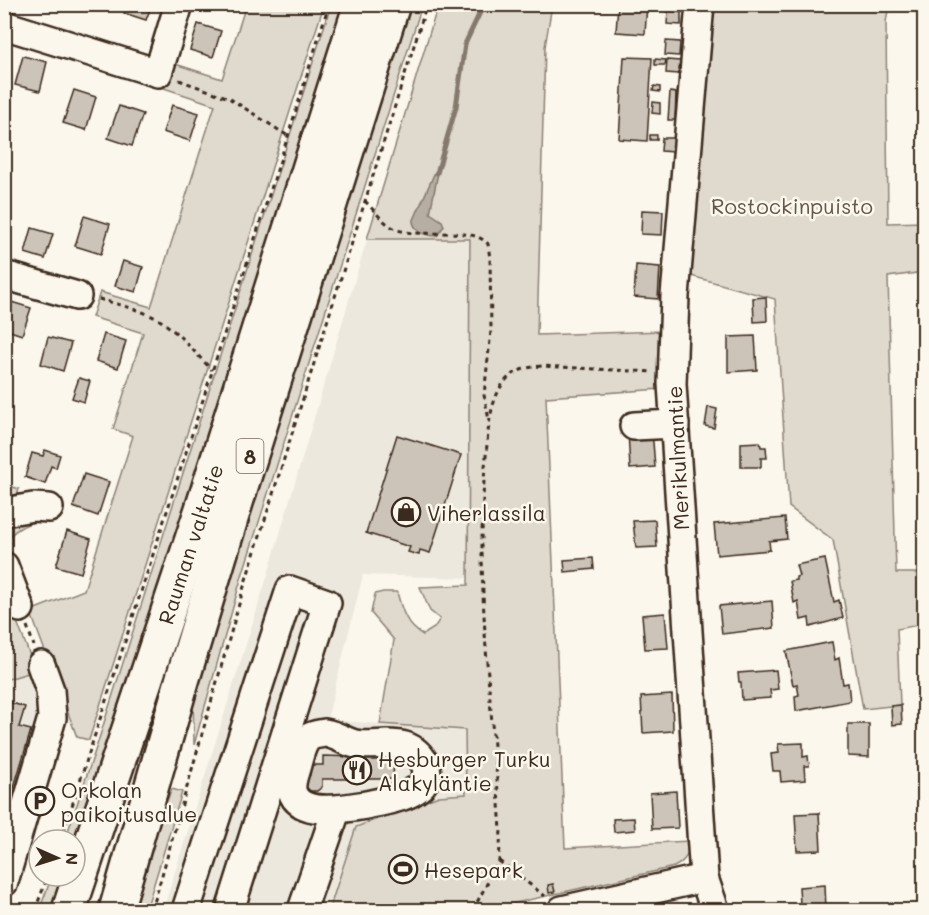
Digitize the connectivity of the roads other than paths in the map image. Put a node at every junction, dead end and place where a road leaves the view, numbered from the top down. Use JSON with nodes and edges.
{"nodes":[{"id":1,"x":179,"y":4,"type":"edge"},
{"id":2,"x":361,"y":4,"type":"edge"},
{"id":3,"x":393,"y":4,"type":"edge"},
{"id":4,"x":700,"y":4,"type":"edge"},
{"id":5,"x":4,"y":25,"type":"edge"},
{"id":6,"x":4,"y":275,"type":"edge"},
{"id":7,"x":77,"y":296,"type":"road end"},
{"id":8,"x":675,"y":424,"type":"junction"},
{"id":9,"x":634,"y":426,"type":"dead end"},
{"id":10,"x":49,"y":508,"type":"dead end"},
{"id":11,"x":4,"y":512,"type":"edge"},
{"id":12,"x":4,"y":566,"type":"edge"},
{"id":13,"x":20,"y":608,"type":"road end"},
{"id":14,"x":41,"y":664,"type":"road end"},
{"id":15,"x":336,"y":811,"type":"junction"},
{"id":16,"x":704,"y":878,"type":"junction"},
{"id":17,"x":4,"y":882,"type":"edge"},
{"id":18,"x":557,"y":906,"type":"edge"},
{"id":19,"x":69,"y":910,"type":"edge"},
{"id":20,"x":116,"y":910,"type":"edge"},
{"id":21,"x":186,"y":910,"type":"edge"},
{"id":22,"x":230,"y":910,"type":"edge"},
{"id":23,"x":302,"y":910,"type":"edge"},
{"id":24,"x":715,"y":910,"type":"edge"}],
"edges":[{"from":1,"to":5,"type":"street"},
{"from":2,"to":19,"type":"highway","name":"Rauman valtatie","number":"8"},
{"from":3,"to":20,"type":"highway","name":"Rauman valtatie","number":"8"},
{"from":4,"to":8,"type":"street","name":"Merikulmantie"},
{"from":6,"to":7,"type":"street"},
{"from":8,"to":9,"type":"street"},
{"from":8,"to":16,"type":"street","name":"Merikulmantie"},
{"from":10,"to":11,"type":"street"},
{"from":12,"to":13,"type":"street"},
{"from":14,"to":17,"type":"street"},
{"from":15,"to":15,"type":"street"},
{"from":15,"to":23,"type":"street"},
{"from":16,"to":18,"type":"street"},
{"from":16,"to":24,"type":"street","name":"Merikulmantie"},
{"from":21,"to":22,"type":"street"}]}
